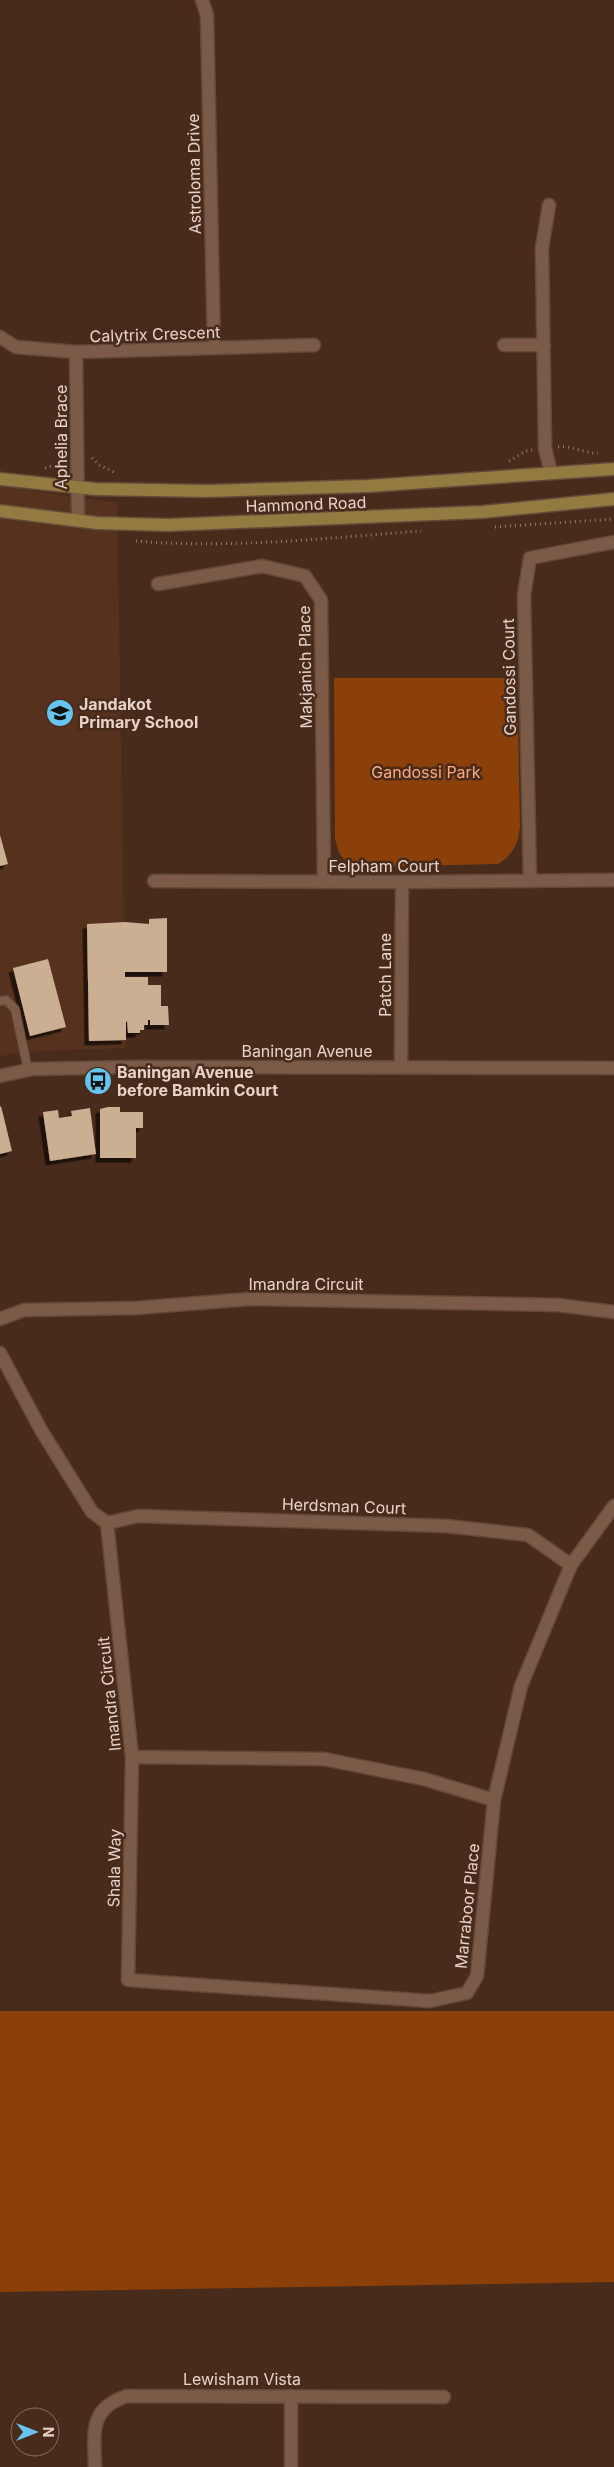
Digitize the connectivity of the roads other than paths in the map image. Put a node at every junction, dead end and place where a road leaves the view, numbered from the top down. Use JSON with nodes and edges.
{"nodes":[{"id":1,"x":202,"y":0,"type":"edge"},
{"id":2,"x":549,"y":205,"type":"dead end"},
{"id":3,"x":0,"y":337,"type":"edge"},
{"id":4,"x":314,"y":345,"type":"dead end"},
{"id":5,"x":504,"y":345,"type":"dead end"},
{"id":6,"x":544,"y":345,"type":"junction"},
{"id":7,"x":214,"y":348,"type":"junction"},
{"id":8,"x":76,"y":352,"type":"junction"},
{"id":9,"x":614,"y":469,"type":"edge"},
{"id":10,"x":551,"y":474,"type":"junction"},
{"id":11,"x":0,"y":479,"type":"edge"},
{"id":12,"x":78,"y":487,"type":"junction"},
{"id":13,"x":614,"y":499,"type":"edge"},
{"id":14,"x":0,"y":511,"type":"edge"},
{"id":15,"x":78,"y":521,"type":"junction"},
{"id":16,"x":614,"y":542,"type":"edge"},
{"id":17,"x":158,"y":584,"type":"dead end"},
{"id":18,"x":614,"y":880,"type":"edge"},
{"id":19,"x":154,"y":881,"type":"dead end"},
{"id":20,"x":530,"y":881,"type":"junction"},
{"id":21,"x":324,"y":882,"type":"junction"},
{"id":22,"x":402,"y":882,"type":"junction"},
{"id":23,"x":0,"y":1001,"type":"edge"},
{"id":24,"x":401,"y":1067,"type":"junction"},
{"id":25,"x":614,"y":1068,"type":"edge"},
{"id":26,"x":28,"y":1070,"type":"junction"},
{"id":27,"x":0,"y":1076,"type":"edge"},
{"id":28,"x":614,"y":1312,"type":"edge"},
{"id":29,"x":0,"y":1319,"type":"edge"},
{"id":30,"x":0,"y":1353,"type":"edge"},
{"id":31,"x":614,"y":1506,"type":"edge"},
{"id":32,"x":107,"y":1523,"type":"junction"},
{"id":33,"x":571,"y":1565,"type":"junction"},
{"id":34,"x":132,"y":1757,"type":"junction"},
{"id":35,"x":494,"y":1800,"type":"junction"},
{"id":36,"x":128,"y":1980,"type":"joint"},
{"id":37,"x":291,"y":2396,"type":"junction"},
{"id":38,"x":444,"y":2397,"type":"dead end"},
{"id":39,"x":95,"y":2467,"type":"edge"},
{"id":40,"x":291,"y":2467,"type":"edge"}],
"edges":[{"from":1,"to":7,"type":"street","name":"Astroloma Drive"},
{"from":2,"to":6,"type":"street"},
{"from":3,"to":8,"type":"street","name":"Calytrix Crescent"},
{"from":4,"to":7,"type":"street","name":"Calytrix Crescent"},
{"from":5,"to":6,"type":"street"},
{"from":6,"to":10,"type":"street"},
{"from":7,"to":8,"type":"street","name":"Calytrix Crescent"},
{"from":8,"to":12,"type":"street","name":"Aphelia Brace"},
{"from":9,"to":10,"type":"main road","name":"Hammond Road"},
{"from":10,"to":12,"type":"main road","name":"Hammond Road"},
{"from":11,"to":12,"type":"main road","name":"Hammond Road"},
{"from":12,"to":15,"type":"street","name":"Aphelia Brace"},
{"from":13,"to":15,"type":"main road","name":"Hammond Road"},
{"from":14,"to":15,"type":"main road","name":"Hammond Road"},
{"from":16,"to":20,"type":"street","name":"Gandossi Court"},
{"from":17,"to":21,"type":"street","name":"Makjanich Place"},
{"from":18,"to":20,"type":"street","name":"Felpham Court"},
{"from":19,"to":21,"type":"street","name":"Felpham Court"},
{"from":20,"to":22,"type":"street","name":"Felpham Court"},
{"from":21,"to":22,"type":"street","name":"Felpham Court"},
{"from":22,"to":24,"type":"street","name":"Patch Lane"},
{"from":23,"to":26,"type":"lane"},
{"from":24,"to":25,"type":"street","name":"Baningan Avenue"},
{"from":24,"to":26,"type":"street","name":"Baningan Avenue"},
{"from":26,"to":27,"type":"street","name":"Baningan Avenue"},
{"from":28,"to":29,"type":"street","name":"Imandra Circuit"},
{"from":30,"to":32,"type":"street"},
{"from":31,"to":33,"type":"street","name":"Marraboor Place"},
{"from":32,"to":33,"type":"street","name":"Herdsman Court"},
{"from":32,"to":34,"type":"street","name":"Imandra Circuit"},
{"from":33,"to":35,"type":"street","name":"Marraboor Place"},
{"from":34,"to":35,"type":"street","name":"Imandra Circuit"},
{"from":34,"to":36,"type":"street","name":"Shala Way"},
{"from":35,"to":36,"type":"street","name":"Marraboor Place"},
{"from":37,"to":38,"type":"street","name":"Lewisham Vista"},
{"from":37,"to":39,"type":"street","name":"Lewisham Vista"},
{"from":37,"to":40,"type":"street"}]}
